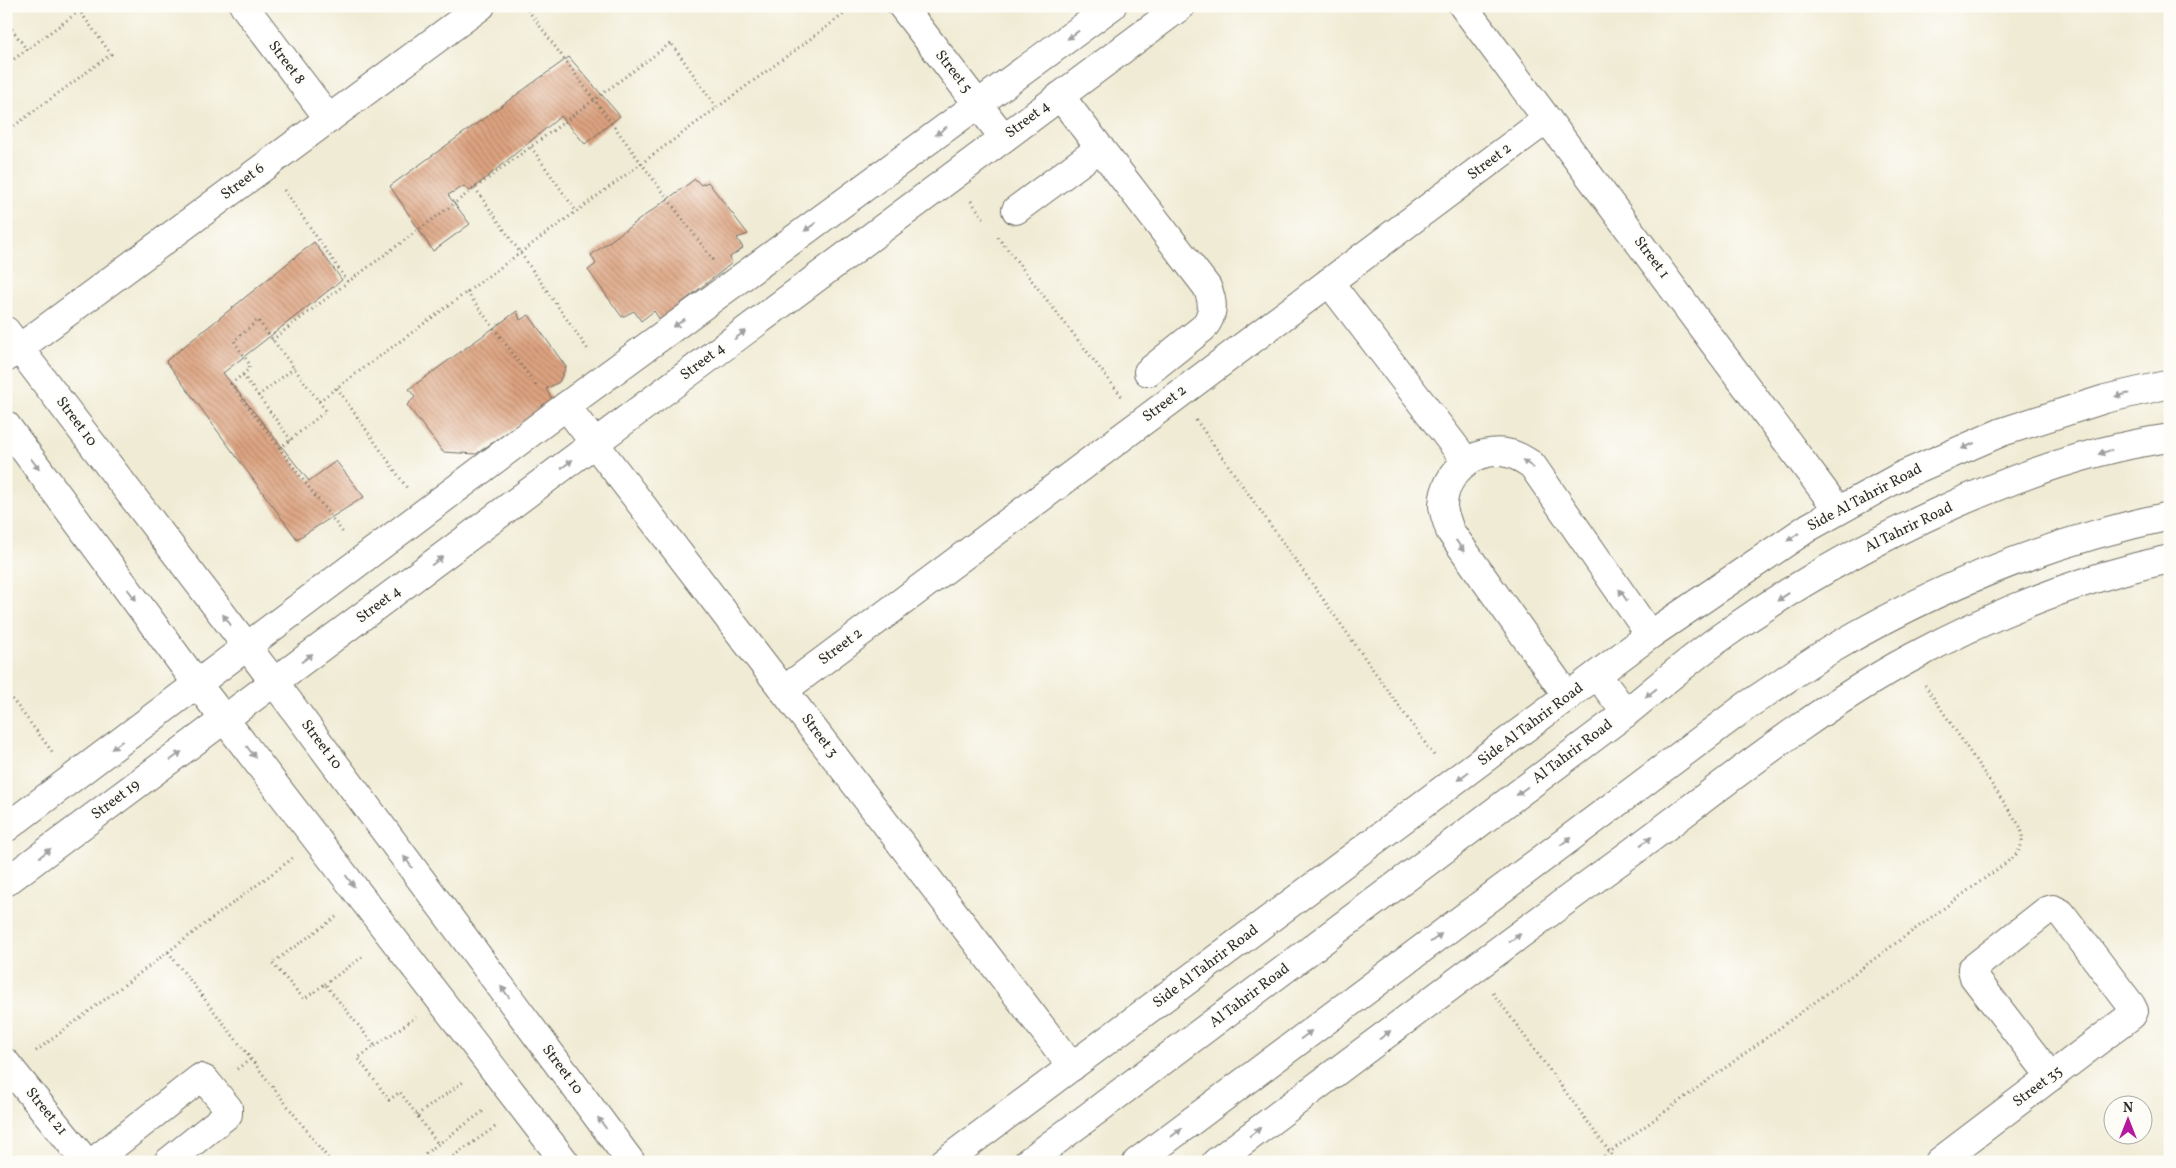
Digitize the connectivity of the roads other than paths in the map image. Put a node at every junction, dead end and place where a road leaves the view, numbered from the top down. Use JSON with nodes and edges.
{"nodes":[{"id":1,"x":244,"y":6,"type":"edge"},
{"id":2,"x":480,"y":6,"type":"edge"},
{"id":3,"x":902,"y":6,"type":"edge"},
{"id":4,"x":1112,"y":6,"type":"edge"},
{"id":5,"x":1181,"y":6,"type":"edge"},
{"id":6,"x":1463,"y":6,"type":"edge"},
{"id":7,"x":1060,"y":96,"type":"junction"},
{"id":8,"x":978,"y":104,"type":"junction"},
{"id":9,"x":329,"y":119,"type":"junction"},
{"id":10,"x":1547,"y":119,"type":"junction"},
{"id":11,"x":1004,"y":138,"type":"junction"},
{"id":12,"x":1100,"y":148,"type":"junction"},
{"id":13,"x":1016,"y":210,"type":"dead end"},
{"id":14,"x":1329,"y":282,"type":"junction"},
{"id":15,"x":11,"y":346,"type":"edge"},
{"id":16,"x":1148,"y":372,"type":"dead end"},
{"id":17,"x":2170,"y":384,"type":"edge"},
{"id":18,"x":561,"y":410,"type":"junction"},
{"id":19,"x":6,"y":425,"type":"edge"},
{"id":20,"x":2170,"y":438,"type":"edge"},
{"id":21,"x":595,"y":443,"type":"junction"},
{"id":22,"x":1466,"y":461,"type":"junction"},
{"id":23,"x":1838,"y":510,"type":"junction"},
{"id":24,"x":2170,"y":516,"type":"edge"},
{"id":25,"x":2170,"y":559,"type":"edge"},
{"id":26,"x":1650,"y":635,"type":"junction"},
{"id":27,"x":248,"y":647,"type":"junction"},
{"id":28,"x":1597,"y":675,"type":"junction"},
{"id":29,"x":274,"y":682,"type":"junction"},
{"id":30,"x":198,"y":684,"type":"junction"},
{"id":31,"x":784,"y":690,"type":"junction"},
{"id":32,"x":1568,"y":696,"type":"junction"},
{"id":33,"x":1626,"y":712,"type":"junction"},
{"id":34,"x":226,"y":719,"type":"junction"},
{"id":35,"x":6,"y":828,"type":"edge"},
{"id":36,"x":6,"y":882,"type":"edge"},
{"id":37,"x":9,"y":1066,"type":"edge"},
{"id":38,"x":1072,"y":1066,"type":"junction"},
{"id":39,"x":2051,"y":1077,"type":"junction"},
{"id":40,"x":86,"y":1162,"type":"edge"},
{"id":41,"x":93,"y":1162,"type":"edge"},
{"id":42,"x":168,"y":1162,"type":"edge"},
{"id":43,"x":565,"y":1162,"type":"edge"},
{"id":44,"x":631,"y":1162,"type":"edge"},
{"id":45,"x":944,"y":1162,"type":"edge"},
{"id":46,"x":1028,"y":1162,"type":"edge"},
{"id":47,"x":1137,"y":1162,"type":"edge"},
{"id":48,"x":1216,"y":1162,"type":"edge"},
{"id":49,"x":1939,"y":1162,"type":"edge"}],
"edges":[{"from":1,"to":9,"type":"street","name":"Street 8"},
{"from":2,"to":9,"type":"street","name":"Street 6"},
{"from":3,"to":8,"type":"street","name":"Street 5"},
{"from":4,"to":8,"type":"street","one_way":true},
{"from":5,"to":7,"type":"street","name":"Street 4"},
{"from":6,"to":10,"type":"street","name":"Street 1"},
{"from":7,"to":11,"type":"street","name":"Street 4"},
{"from":7,"to":12,"type":"street"},
{"from":8,"to":11,"type":"street","name":"Street 5"},
{"from":8,"to":18,"type":"street","one_way":true},
{"from":9,"to":15,"type":"street","name":"Street 6"},
{"from":10,"to":14,"type":"street","name":"Street 2"},
{"from":10,"to":23,"type":"street","name":"Street 1"},
{"from":21,"to":11,"type":"street","name":"Street 4","one_way":true},
{"from":12,"to":13,"type":"street"},
{"from":12,"to":16,"type":"street"},
{"from":14,"to":22,"type":"street"},
{"from":14,"to":31,"type":"street","name":"Street 2"},
{"from":27,"to":15,"type":"street","name":"Street 10","one_way":true},
{"from":17,"to":23,"type":"street","name":"Side Al Tahrir Road","one_way":true},
{"from":18,"to":21,"type":"street","name":"Street 3"},
{"from":18,"to":27,"type":"street"},
{"from":19,"to":30,"type":"street","one_way":true},
{"from":20,"to":33,"type":"street","name":"Al Tahrir Road","one_way":true},
{"from":29,"to":21,"type":"street","name":"Street 4","one_way":true},
{"from":21,"to":31,"type":"street","name":"Street 3"},
{"from":26,"to":22,"type":"street","one_way":true},
{"from":22,"to":32,"type":"street","one_way":true},
{"from":23,"to":26,"type":"street","name":"Side Al Tahrir Road","one_way":true},
{"from":47,"to":24,"type":"street","one_way":true},
{"from":48,"to":25,"type":"street","one_way":true},
{"from":26,"to":28,"type":"street","name":"Side Al Tahrir Road"},
{"from":27,"to":29,"type":"street","name":"Street 10"},
{"from":27,"to":30,"type":"street"},
{"from":28,"to":32,"type":"street","name":"Side Al Tahrir Road"},
{"from":28,"to":33,"type":"street"},
{"from":29,"to":34,"type":"street","name":"Street 4"},
{"from":44,"to":29,"type":"street","name":"Street 10","one_way":true},
{"from":30,"to":34,"type":"street"},
{"from":30,"to":35,"type":"street","one_way":true},
{"from":31,"to":38,"type":"street","name":"Street 3"},
{"from":32,"to":38,"type":"street","name":"Side Al Tahrir Road","one_way":true},
{"from":33,"to":46,"type":"street","name":"Al Tahrir Road","one_way":true},
{"from":36,"to":34,"type":"street","name":"Street 19","one_way":true},
{"from":34,"to":43,"type":"street","one_way":true},
{"from":37,"to":40,"type":"street","name":"Street 21"},
{"from":38,"to":45,"type":"street","name":"Side Al Tahrir Road"},
{"from":39,"to":39,"type":"street","name":"Street 35"},
{"from":39,"to":49,"type":"street","name":"Street 35"},
{"from":41,"to":42,"type":"street"}]}
